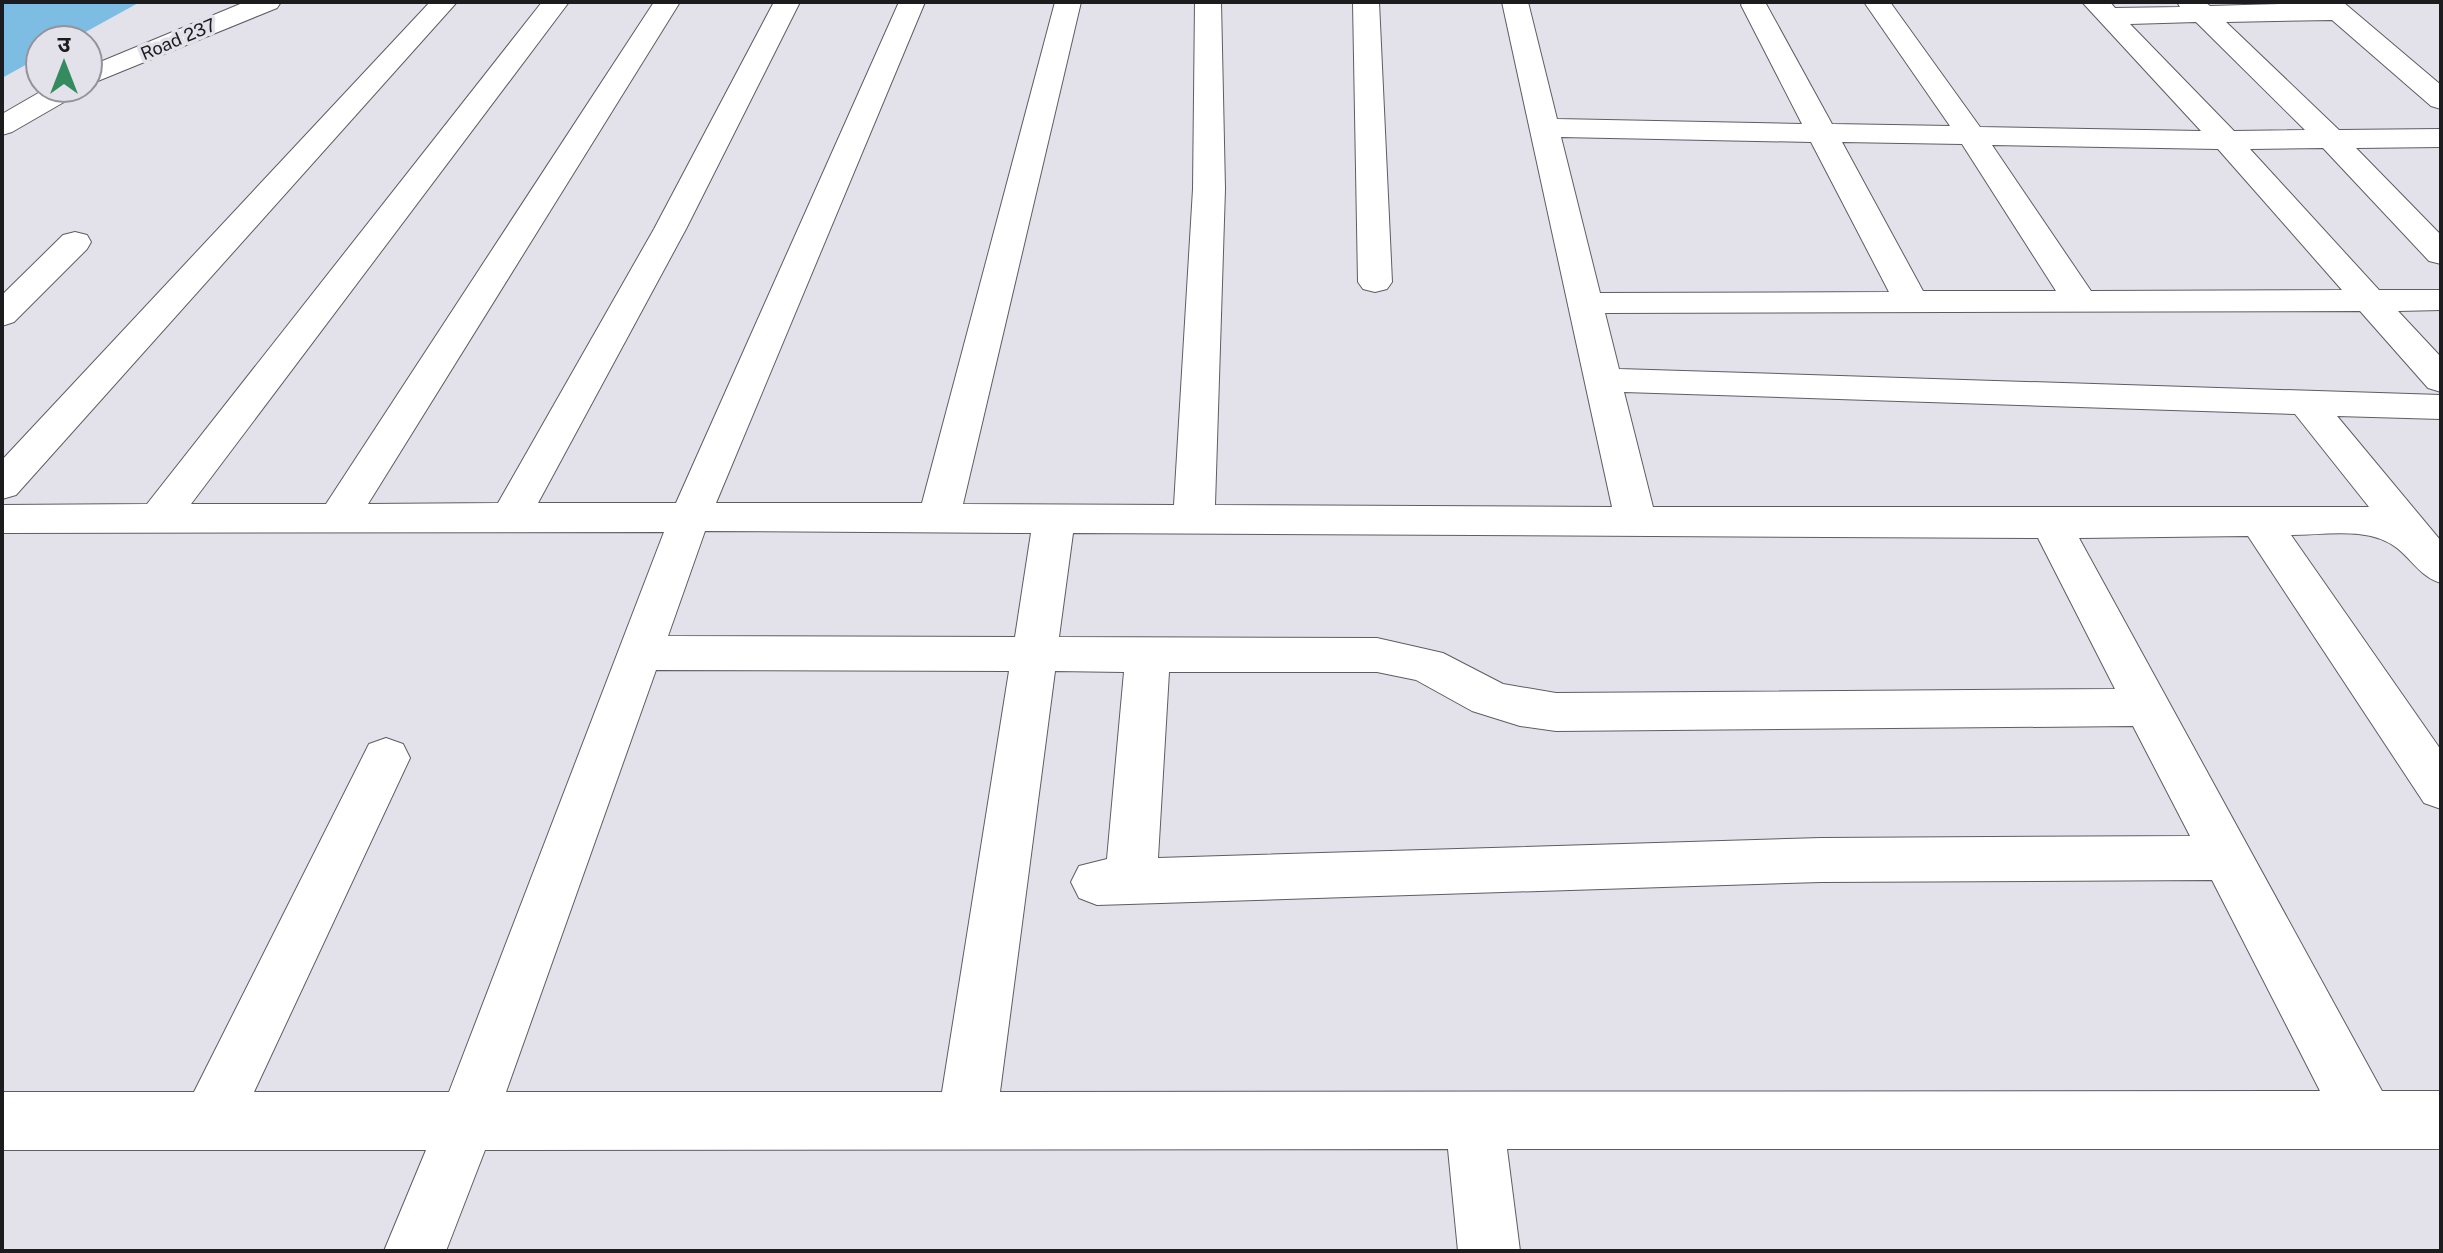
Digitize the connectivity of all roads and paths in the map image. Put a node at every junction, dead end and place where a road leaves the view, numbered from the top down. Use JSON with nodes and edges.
{"nodes":[{"id":1,"x":268,"y":2,"type":"edge"},
{"id":2,"x":444,"y":2,"type":"edge"},
{"id":3,"x":556,"y":2,"type":"edge"},
{"id":4,"x":667,"y":2,"type":"edge"},
{"id":5,"x":787,"y":2,"type":"edge"},
{"id":6,"x":912,"y":2,"type":"edge"},
{"id":7,"x":1068,"y":2,"type":"edge"},
{"id":8,"x":1208,"y":2,"type":"edge"},
{"id":9,"x":1366,"y":2,"type":"edge"},
{"id":10,"x":1515,"y":2,"type":"edge"},
{"id":11,"x":1877,"y":2,"type":"edge"},
{"id":12,"x":1754,"y":5,"type":"dead end"},
{"id":13,"x":2333,"y":7,"type":"edge"},
{"id":14,"x":2196,"y":8,"type":"edge"},
{"id":15,"x":2102,"y":9,"type":"edge"},
{"id":16,"x":104,"y":70,"type":"edge"},
{"id":17,"x":2441,"y":100,"type":"edge"},
{"id":18,"x":40,"y":104,"type":"edge"},
{"id":19,"x":2,"y":126,"type":"edge"},
{"id":20,"x":1544,"y":128,"type":"junction"},
{"id":21,"x":1822,"y":132,"type":"junction"},
{"id":22,"x":1970,"y":134,"type":"junction"},
{"id":23,"x":2441,"y":138,"type":"edge"},
{"id":24,"x":2226,"y":140,"type":"junction"},
{"id":25,"x":2333,"y":141,"type":"junction"},
{"id":26,"x":75,"y":242,"type":"dead end"},
{"id":27,"x":2441,"y":254,"type":"edge"},
{"id":28,"x":1375,"y":282,"type":"dead end"},
{"id":29,"x":2079,"y":299,"type":"junction"},
{"id":30,"x":2369,"y":300,"type":"junction"},
{"id":31,"x":2441,"y":300,"type":"edge"},
{"id":32,"x":1911,"y":301,"type":"junction"},
{"id":33,"x":1585,"y":303,"type":"junction"},
{"id":34,"x":2,"y":315,"type":"edge"},
{"id":35,"x":1603,"y":380,"type":"junction"},
{"id":36,"x":2441,"y":380,"type":"edge"},
{"id":37,"x":2306,"y":403,"type":"junction"},
{"id":38,"x":2441,"y":407,"type":"edge"},
{"id":39,"x":2,"y":485,"type":"edge"},
{"id":40,"x":690,"y":517,"type":"junction"},
{"id":41,"x":338,"y":518,"type":"junction"},
{"id":42,"x":510,"y":518,"type":"junction"},
{"id":43,"x":939,"y":518,"type":"junction"},
{"id":44,"x":2,"y":519,"type":"edge"},
{"id":45,"x":158,"y":519,"type":"junction"},
{"id":46,"x":1054,"y":519,"type":"junction"},
{"id":47,"x":1194,"y":520,"type":"junction"},
{"id":48,"x":1636,"y":522,"type":"junction"},
{"id":49,"x":2261,"y":523,"type":"junction"},
{"id":50,"x":2051,"y":524,"type":"junction"},
{"id":51,"x":2429,"y":553,"type":"edge"},
{"id":52,"x":640,"y":653,"type":"junction"},
{"id":53,"x":1035,"y":653,"type":"junction"},
{"id":54,"x":1148,"y":655,"type":"junction"},
{"id":55,"x":2147,"y":707,"type":"junction"},
{"id":56,"x":386,"y":758,"type":"dead end"},
{"id":57,"x":2441,"y":789,"type":"edge"},
{"id":58,"x":2227,"y":858,"type":"junction"},
{"id":59,"x":467,"y":1120,"type":"junction"},
{"id":60,"x":967,"y":1120,"type":"junction"},
{"id":61,"x":1474,"y":1120,"type":"junction"},
{"id":62,"x":2366,"y":1120,"type":"junction"},
{"id":63,"x":2441,"y":1120,"type":"edge"},
{"id":64,"x":2,"y":1121,"type":"edge"},
{"id":65,"x":210,"y":1121,"type":"junction"},
{"id":66,"x":415,"y":1251,"type":"edge"},
{"id":67,"x":1489,"y":1251,"type":"edge"}],
"edges":[{"from":1,"to":16,"type":"street","name":"Road 237"},
{"from":2,"to":39,"type":"street"},
{"from":3,"to":45,"type":"street"},
{"from":4,"to":41,"type":"street"},
{"from":5,"to":42,"type":"street"},
{"from":6,"to":40,"type":"street"},
{"from":7,"to":43,"type":"street"},
{"from":8,"to":47,"type":"street"},
{"from":9,"to":28,"type":"street"},
{"from":10,"to":20,"type":"street"},
{"from":11,"to":22,"type":"street"},
{"from":12,"to":21,"type":"street"},
{"from":13,"to":14,"type":"street"},
{"from":13,"to":17,"type":"street"},
{"from":14,"to":15,"type":"street"},
{"from":14,"to":25,"type":"street"},
{"from":15,"to":24,"type":"street"},
{"from":18,"to":19,"type":"street"},
{"from":20,"to":21,"type":"street"},
{"from":20,"to":33,"type":"street"},
{"from":21,"to":22,"type":"street"},
{"from":21,"to":32,"type":"street"},
{"from":22,"to":24,"type":"street"},
{"from":22,"to":29,"type":"street"},
{"from":23,"to":25,"type":"street"},
{"from":24,"to":25,"type":"street"},
{"from":24,"to":30,"type":"street"},
{"from":25,"to":27,"type":"street"},
{"from":26,"to":34,"type":"street"},
{"from":29,"to":30,"type":"street"},
{"from":29,"to":32,"type":"street"},
{"from":30,"to":31,"type":"street"},
{"from":30,"to":36,"type":"street"},
{"from":32,"to":33,"type":"street"},
{"from":33,"to":35,"type":"street"},
{"from":35,"to":37,"type":"street"},
{"from":35,"to":48,"type":"street"},
{"from":37,"to":38,"type":"street"},
{"from":37,"to":51,"type":"street"},
{"from":40,"to":42,"type":"street"},
{"from":40,"to":43,"type":"street"},
{"from":40,"to":52,"type":"street"},
{"from":41,"to":42,"type":"street"},
{"from":41,"to":45,"type":"street"},
{"from":43,"to":46,"type":"street"},
{"from":44,"to":45,"type":"street"},
{"from":46,"to":47,"type":"street"},
{"from":46,"to":53,"type":"street"},
{"from":47,"to":48,"type":"street"},
{"from":48,"to":50,"type":"street"},
{"from":49,"to":50,"type":"street"},
{"from":49,"to":51,"type":"street"},
{"from":49,"to":57,"type":"street"},
{"from":50,"to":55,"type":"street"},
{"from":52,"to":53,"type":"street"},
{"from":52,"to":59,"type":"street"},
{"from":53,"to":54,"type":"street"},
{"from":53,"to":60,"type":"street"},
{"from":54,"to":55,"type":"street"},
{"from":54,"to":58,"type":"street"},
{"from":55,"to":58,"type":"street"},
{"from":56,"to":65,"type":"street"},
{"from":58,"to":62,"type":"street"},
{"from":59,"to":60,"type":"street"},
{"from":59,"to":65,"type":"street"},
{"from":59,"to":66,"type":"street"},
{"from":60,"to":61,"type":"street"},
{"from":61,"to":62,"type":"street"},
{"from":61,"to":67,"type":"street"},
{"from":62,"to":63,"type":"street"},
{"from":64,"to":65,"type":"street"}]}
